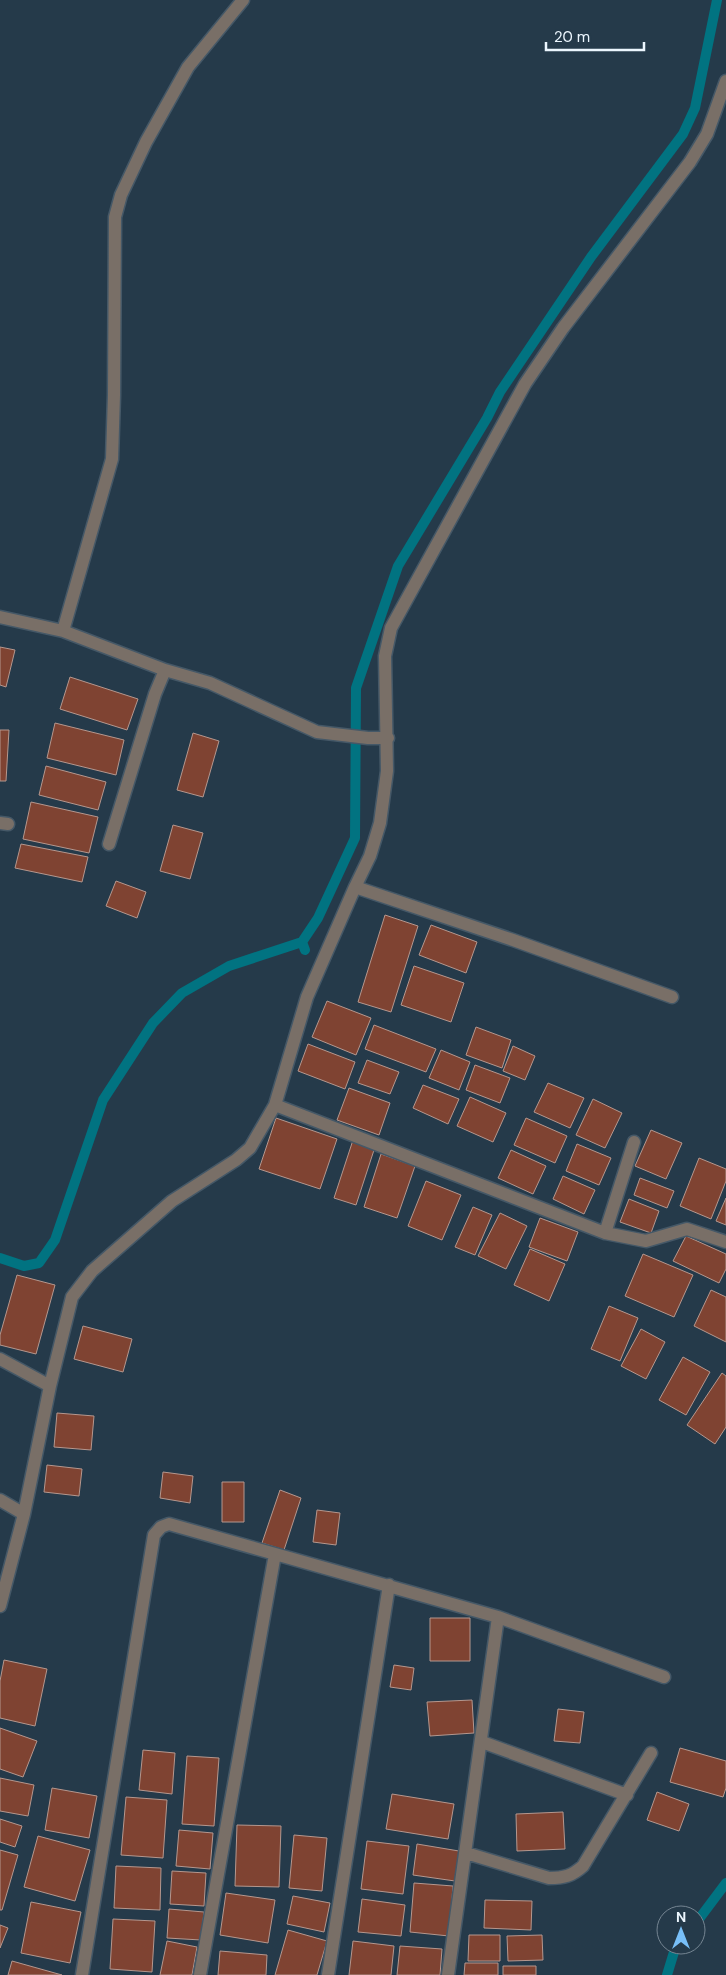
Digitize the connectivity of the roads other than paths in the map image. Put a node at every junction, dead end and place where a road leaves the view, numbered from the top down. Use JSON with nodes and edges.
{"nodes":[{"id":1,"x":243,"y":0,"type":"edge"},
{"id":2,"x":726,"y":81,"type":"edge"},
{"id":3,"x":0,"y":618,"type":"edge"},
{"id":4,"x":64,"y":631,"type":"junction"},
{"id":5,"x":165,"y":670,"type":"junction"},
{"id":6,"x":385,"y":738,"type":"junction"},
{"id":7,"x":109,"y":844,"type":"dead end"},
{"id":8,"x":355,"y":887,"type":"junction"},
{"id":9,"x":672,"y":997,"type":"dead end"},
{"id":10,"x":275,"y":1105,"type":"junction"},
{"id":11,"x":634,"y":1142,"type":"dead end"},
{"id":12,"x":605,"y":1232,"type":"junction"},
{"id":13,"x":726,"y":1242,"type":"edge"},
{"id":14,"x":0,"y":1359,"type":"edge"},
{"id":15,"x":50,"y":1386,"type":"junction"},
{"id":16,"x":0,"y":1500,"type":"edge"},
{"id":17,"x":24,"y":1514,"type":"junction"},
{"id":18,"x":275,"y":1554,"type":"junction"},
{"id":19,"x":389,"y":1585,"type":"junction"},
{"id":20,"x":0,"y":1606,"type":"edge"},
{"id":21,"x":498,"y":1617,"type":"junction"},
{"id":22,"x":664,"y":1677,"type":"dead end"},
{"id":23,"x":482,"y":1742,"type":"junction"},
{"id":24,"x":651,"y":1753,"type":"dead end"},
{"id":25,"x":627,"y":1795,"type":"junction"},
{"id":26,"x":466,"y":1853,"type":"junction"},
{"id":27,"x":82,"y":1975,"type":"edge"},
{"id":28,"x":200,"y":1975,"type":"edge"},
{"id":29,"x":328,"y":1975,"type":"edge"},
{"id":30,"x":448,"y":1975,"type":"edge"}],
"edges":[{"from":1,"to":4,"type":"street"},
{"from":2,"to":6,"type":"street"},
{"from":3,"to":4,"type":"street"},
{"from":4,"to":5,"type":"street"},
{"from":5,"to":6,"type":"street"},
{"from":5,"to":7,"type":"street"},
{"from":6,"to":8,"type":"street"},
{"from":8,"to":9,"type":"street"},
{"from":8,"to":10,"type":"street"},
{"from":10,"to":12,"type":"street"},
{"from":10,"to":15,"type":"street"},
{"from":11,"to":12,"type":"street"},
{"from":12,"to":13,"type":"street"},
{"from":14,"to":15,"type":"street"},
{"from":15,"to":17,"type":"street"},
{"from":16,"to":17,"type":"street"},
{"from":17,"to":20,"type":"street"},
{"from":18,"to":19,"type":"street"},
{"from":18,"to":27,"type":"street"},
{"from":18,"to":28,"type":"street"},
{"from":19,"to":21,"type":"street"},
{"from":19,"to":29,"type":"street"},
{"from":21,"to":22,"type":"street"},
{"from":21,"to":23,"type":"street"},
{"from":23,"to":25,"type":"street"},
{"from":23,"to":26,"type":"street"},
{"from":24,"to":25,"type":"street"},
{"from":25,"to":26,"type":"street"},
{"from":26,"to":30,"type":"street"}]}
